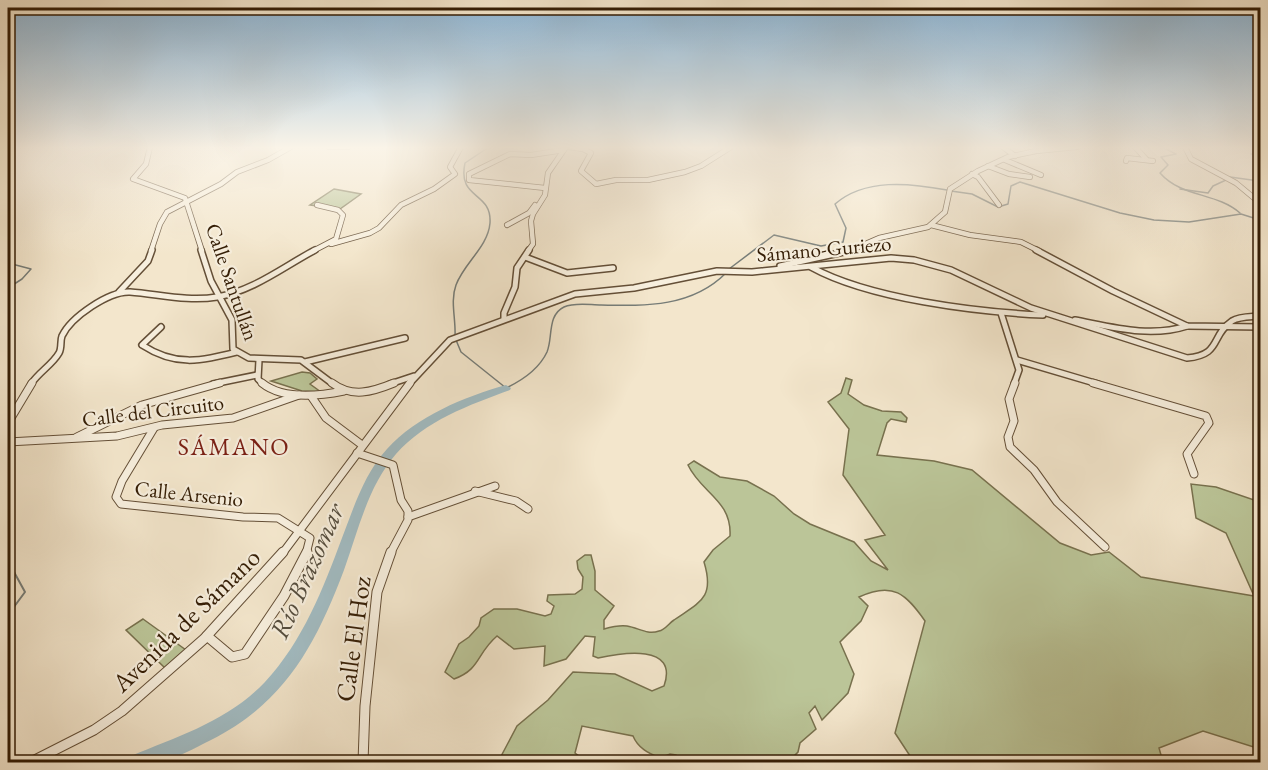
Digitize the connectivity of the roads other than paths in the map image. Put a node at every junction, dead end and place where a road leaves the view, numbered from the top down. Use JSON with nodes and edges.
{"nodes":[{"id":1,"x":143,"y":183,"type":"edge"},
{"id":2,"x":222,"y":183,"type":"edge"},
{"id":3,"x":444,"y":183,"type":"edge"},
{"id":4,"x":498,"y":183,"type":"edge"},
{"id":5,"x":546,"y":183,"type":"edge"},
{"id":6,"x":960,"y":183,"type":"edge"},
{"id":7,"x":982,"y":183,"type":"edge"},
{"id":8,"x":1232,"y":183,"type":"edge"},
{"id":9,"x":545,"y":188,"type":"junction"},
{"id":10,"x":187,"y":200,"type":"junction"},
{"id":11,"x":543,"y":200,"type":"junction"},
{"id":12,"x":1260,"y":203,"type":"edge"},
{"id":13,"x":317,"y":205,"type":"dead end"},
{"id":14,"x":999,"y":205,"type":"dead end"},
{"id":15,"x":507,"y":225,"type":"dead end"},
{"id":16,"x":931,"y":225,"type":"junction"},
{"id":17,"x":331,"y":244,"type":"junction"},
{"id":18,"x":525,"y":257,"type":"junction"},
{"id":19,"x":810,"y":266,"type":"junction"},
{"id":20,"x":613,"y":268,"type":"dead end"},
{"id":21,"x":759,"y":271,"type":"junction"},
{"id":22,"x":119,"y":292,"type":"junction"},
{"id":23,"x":219,"y":297,"type":"junction"},
{"id":24,"x":1001,"y":313,"type":"junction"},
{"id":25,"x":1050,"y":315,"type":"junction"},
{"id":26,"x":1260,"y":316,"type":"edge"},
{"id":27,"x":1058,"y":318,"type":"junction"},
{"id":28,"x":504,"y":319,"type":"junction"},
{"id":29,"x":1187,"y":326,"type":"junction"},
{"id":30,"x":161,"y":327,"type":"dead end"},
{"id":31,"x":1227,"y":327,"type":"junction"},
{"id":32,"x":1260,"y":327,"type":"edge"},
{"id":33,"x":405,"y":338,"type":"dead end"},
{"id":34,"x":237,"y":352,"type":"junction"},
{"id":35,"x":259,"y":360,"type":"junction"},
{"id":36,"x":1017,"y":360,"type":"junction"},
{"id":37,"x":305,"y":362,"type":"junction"},
{"id":38,"x":257,"y":375,"type":"junction"},
{"id":39,"x":415,"y":376,"type":"junction"},
{"id":40,"x":344,"y":391,"type":"junction"},
{"id":41,"x":299,"y":395,"type":"junction"},
{"id":42,"x":311,"y":396,"type":"junction"},
{"id":43,"x":8,"y":423,"type":"edge"},
{"id":44,"x":154,"y":428,"type":"junction"},
{"id":45,"x":77,"y":437,"type":"junction"},
{"id":46,"x":8,"y":442,"type":"edge"},
{"id":47,"x":360,"y":449,"type":"junction"},
{"id":48,"x":1194,"y":474,"type":"dead end"},
{"id":49,"x":495,"y":486,"type":"dead end"},
{"id":50,"x":475,"y":491,"type":"junction"},
{"id":51,"x":528,"y":509,"type":"dead end"},
{"id":52,"x":408,"y":517,"type":"junction"},
{"id":53,"x":300,"y":531,"type":"junction"},
{"id":54,"x":1105,"y":547,"type":"dead end"},
{"id":55,"x":207,"y":636,"type":"junction"},
{"id":56,"x":31,"y":762,"type":"edge"},
{"id":57,"x":363,"y":762,"type":"edge"}],
"edges":[{"from":1,"to":10,"type":"street","name":"Calle Santullán"},
{"from":2,"to":10,"type":"street"},
{"from":3,"to":17,"type":"street"},
{"from":4,"to":9,"type":"street"},
{"from":5,"to":9,"type":"street"},
{"from":6,"to":16,"type":"street"},
{"from":7,"to":14,"type":"street"},
{"from":8,"to":12,"type":"street"},
{"from":9,"to":11,"type":"street"},
{"from":10,"to":22,"type":"street"},
{"from":10,"to":23,"type":"street","name":"Calle Santullán"},
{"from":11,"to":15,"type":"street"},
{"from":11,"to":18,"type":"street"},
{"from":13,"to":17,"type":"street"},
{"from":16,"to":21,"type":"street"},
{"from":16,"to":29,"type":"street"},
{"from":17,"to":23,"type":"street"},
{"from":18,"to":20,"type":"street"},
{"from":18,"to":28,"type":"street"},
{"from":19,"to":21,"type":"street","name":"Sámano-Guriezo"},
{"from":19,"to":24,"type":"street"},
{"from":19,"to":25,"type":"street","name":"Sámano-Guriezo"},
{"from":21,"to":28,"type":"street","name":"Sámano-Guriezo"},
{"from":22,"to":23,"type":"street"},
{"from":22,"to":43,"type":"street"},
{"from":23,"to":34,"type":"street","name":"Calle Santullán"},
{"from":24,"to":25,"type":"street"},
{"from":24,"to":36,"type":"street"},
{"from":25,"to":27,"type":"street","name":"Sámano-Guriezo"},
{"from":26,"to":31,"type":"street"},
{"from":27,"to":29,"type":"street"},
{"from":27,"to":31,"type":"street","name":"Sámano-Guriezo"},
{"from":28,"to":39,"type":"street","name":"Sámano-Guriezo"},
{"from":29,"to":31,"type":"street"},
{"from":30,"to":34,"type":"street"},
{"from":31,"to":32,"type":"street"},
{"from":33,"to":37,"type":"street"},
{"from":34,"to":35,"type":"street","name":"Calle Santullán"},
{"from":35,"to":37,"type":"street","name":"Calle Santullán"},
{"from":35,"to":38,"type":"street"},
{"from":36,"to":48,"type":"street"},
{"from":36,"to":54,"type":"street"},
{"from":37,"to":40,"type":"street"},
{"from":38,"to":41,"type":"street"},
{"from":38,"to":45,"type":"street"},
{"from":39,"to":40,"type":"street"},
{"from":39,"to":47,"type":"street","name":"Sámano-Guriezo"},
{"from":40,"to":42,"type":"street"},
{"from":41,"to":42,"type":"street"},
{"from":41,"to":44,"type":"street","name":"Calle del Circuito"},
{"from":42,"to":47,"type":"street"},
{"from":44,"to":45,"type":"street","name":"Calle del Circuito"},
{"from":44,"to":53,"type":"street","name":"Calle Arsenio"},
{"from":45,"to":46,"type":"street","name":"Calle del Circuito"},
{"from":47,"to":52,"type":"street"},
{"from":47,"to":53,"type":"street","name":"Avenida de Sámano"},
{"from":49,"to":50,"type":"street"},
{"from":50,"to":51,"type":"street"},
{"from":50,"to":52,"type":"street"},
{"from":52,"to":57,"type":"street","name":"Calle El Hoz"},
{"from":53,"to":55,"type":"street","name":"Avenida de Sámano"},
{"from":53,"to":55,"type":"street"},
{"from":55,"to":56,"type":"street","name":"Avenida de Sámano"}]}
